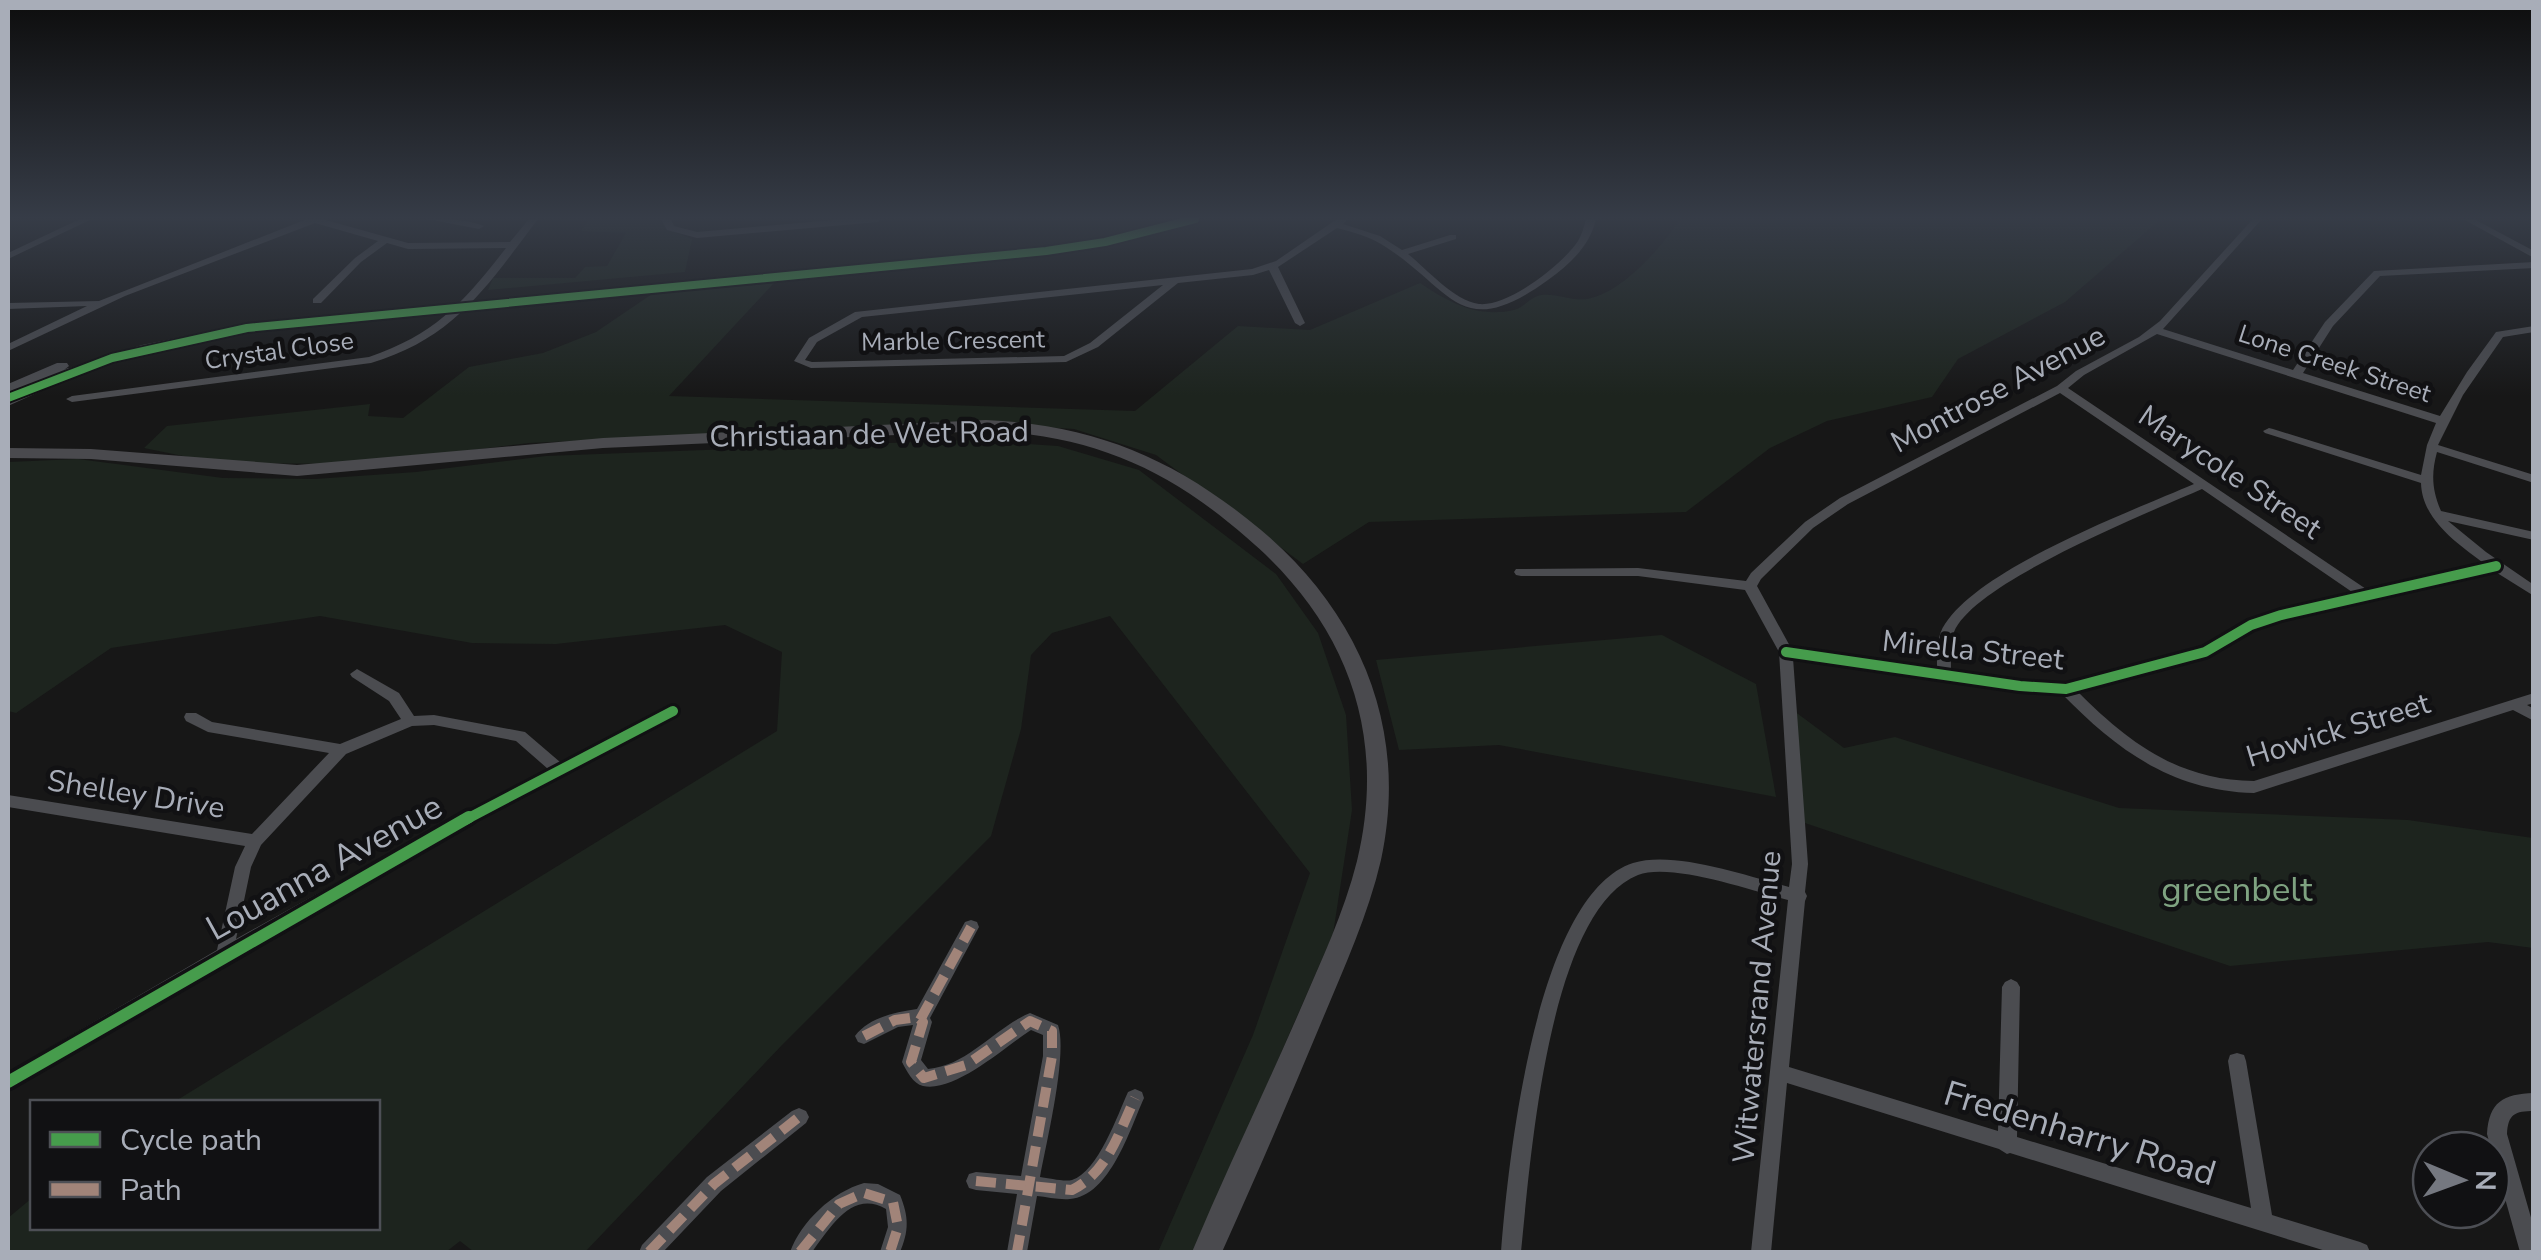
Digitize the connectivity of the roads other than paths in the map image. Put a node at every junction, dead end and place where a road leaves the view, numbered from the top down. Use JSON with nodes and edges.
{"nodes":[{"id":1,"x":166,"y":278,"type":"edge"},
{"id":2,"x":343,"y":278,"type":"edge"},
{"id":3,"x":486,"y":278,"type":"edge"},
{"id":4,"x":702,"y":278,"type":"edge"},
{"id":5,"x":736,"y":278,"type":"edge"},
{"id":6,"x":1191,"y":278,"type":"edge"},
{"id":7,"x":1277,"y":278,"type":"edge"},
{"id":8,"x":1429,"y":278,"type":"edge"},
{"id":9,"x":1544,"y":278,"type":"edge"},
{"id":10,"x":2204,"y":278,"type":"edge"},
{"id":11,"x":2372,"y":278,"type":"edge"},
{"id":12,"x":1174,"y":280,"type":"junction"},
{"id":13,"x":317,"y":301,"type":"dead end"},
{"id":14,"x":467,"y":301,"type":"junction"},
{"id":15,"x":101,"y":303,"type":"junction"},
{"id":16,"x":8,"y":306,"type":"edge"},
{"id":17,"x":1300,"y":323,"type":"dead end"},
{"id":18,"x":2534,"y":328,"type":"edge"},
{"id":19,"x":2156,"y":330,"type":"junction"},
{"id":20,"x":8,"y":348,"type":"edge"},
{"id":21,"x":68,"y":373,"type":"joint"},
{"id":22,"x":2297,"y":373,"type":"junction"},
{"id":23,"x":2061,"y":388,"type":"junction"},
{"id":24,"x":8,"y":389,"type":"edge"},
{"id":25,"x":8,"y":399,"type":"edge"},
{"id":26,"x":72,"y":399,"type":"dead end"},
{"id":27,"x":2443,"y":421,"type":"junction"},
{"id":28,"x":2269,"y":431,"type":"dead end"},
{"id":29,"x":2433,"y":447,"type":"junction"},
{"id":30,"x":8,"y":454,"type":"edge"},
{"id":31,"x":2424,"y":480,"type":"junction"},
{"id":32,"x":2534,"y":480,"type":"edge"},
{"id":33,"x":2204,"y":484,"type":"junction"},
{"id":34,"x":2436,"y":514,"type":"junction"},
{"id":35,"x":2534,"y":536,"type":"edge"},
{"id":36,"x":2496,"y":566,"type":"junction"},
{"id":37,"x":1520,"y":572,"type":"dead end"},
{"id":38,"x":1750,"y":586,"type":"junction"},
{"id":39,"x":2534,"y":592,"type":"edge"},
{"id":40,"x":2370,"y":598,"type":"junction"},
{"id":41,"x":1786,"y":652,"type":"junction"},
{"id":42,"x":357,"y":674,"type":"dead end"},
{"id":43,"x":1944,"y":674,"type":"junction"},
{"id":44,"x":2066,"y":688,"type":"junction"},
{"id":45,"x":2534,"y":698,"type":"edge"},
{"id":46,"x":2514,"y":704,"type":"junction"},
{"id":47,"x":672,"y":710,"type":"dead end"},
{"id":48,"x":2534,"y":716,"type":"edge"},
{"id":49,"x":190,"y":717,"type":"dead end"},
{"id":50,"x":410,"y":721,"type":"junction"},
{"id":51,"x":341,"y":750,"type":"junction"},
{"id":52,"x":558,"y":769,"type":"junction"},
{"id":53,"x":8,"y":801,"type":"edge"},
{"id":54,"x":255,"y":841,"type":"junction"},
{"id":55,"x":1799,"y":896,"type":"junction"},
{"id":56,"x":970,"y":927,"type":"dead end"},
{"id":57,"x":225,"y":953,"type":"junction"},
{"id":58,"x":2011,"y":988,"type":"dead end"},
{"id":59,"x":920,"y":1020,"type":"junction"},
{"id":60,"x":864,"y":1036,"type":"dead end"},
{"id":61,"x":2237,"y":1061,"type":"dead end"},
{"id":62,"x":1782,"y":1073,"type":"junction"},
{"id":63,"x":8,"y":1082,"type":"edge"},
{"id":64,"x":1135,"y":1098,"type":"dead end"},
{"id":65,"x":2534,"y":1102,"type":"edge"},
{"id":66,"x":799,"y":1116,"type":"dead end"},
{"id":67,"x":2007,"y":1145,"type":"junction"},
{"id":68,"x":1250,"y":1162,"type":"junction"},
{"id":69,"x":976,"y":1181,"type":"dead end"},
{"id":70,"x":1028,"y":1184,"type":"junction"},
{"id":71,"x":2264,"y":1222,"type":"junction"},
{"id":72,"x":649,"y":1252,"type":"edge"},
{"id":73,"x":800,"y":1252,"type":"edge"},
{"id":74,"x":890,"y":1252,"type":"edge"},
{"id":75,"x":1017,"y":1252,"type":"edge"},
{"id":76,"x":1207,"y":1252,"type":"edge"},
{"id":77,"x":1222,"y":1252,"type":"edge"},
{"id":78,"x":1511,"y":1252,"type":"edge"},
{"id":79,"x":1761,"y":1252,"type":"edge"},
{"id":80,"x":2360,"y":1252,"type":"edge"},
{"id":81,"x":2530,"y":1252,"type":"edge"}],
"edges":[{"from":1,"to":15,"type":"street"},
{"from":2,"to":13,"type":"street"},
{"from":3,"to":14,"type":"street","name":"Crystal Close"},
{"from":4,"to":14,"type":"street"},
{"from":5,"to":14,"type":"street"},
{"from":6,"to":12,"type":"street"},
{"from":7,"to":17,"type":"street"},
{"from":8,"to":9,"type":"street"},
{"from":10,"to":19,"type":"street","name":"Montrose Avenue"},
{"from":11,"to":22,"type":"street"},
{"from":12,"to":12,"type":"street","name":"Marble Crescent"},
{"from":14,"to":21,"type":"street"},
{"from":14,"to":24,"type":"street"},
{"from":14,"to":26,"type":"street","name":"Crystal Close"},
{"from":15,"to":16,"type":"street"},
{"from":15,"to":20,"type":"street"},
{"from":18,"to":27,"type":"street"},
{"from":19,"to":22,"type":"street","name":"Lone Creek Street"},
{"from":19,"to":23,"type":"street","name":"Montrose Avenue"},
{"from":21,"to":25,"type":"main road"},
{"from":22,"to":27,"type":"street","name":"Lone Creek Street"},
{"from":23,"to":33,"type":"street","name":"Marycole Street"},
{"from":23,"to":38,"type":"street","name":"Montrose Avenue"},
{"from":27,"to":29,"type":"street"},
{"from":28,"to":31,"type":"street"},
{"from":29,"to":31,"type":"street"},
{"from":29,"to":32,"type":"street"},
{"from":30,"to":68,"type":"main road","name":"Christiaan de Wet Road"},
{"from":31,"to":34,"type":"street"},
{"from":33,"to":40,"type":"street","name":"Marycole Street"},
{"from":33,"to":43,"type":"street"},
{"from":34,"to":35,"type":"street"},
{"from":34,"to":36,"type":"street"},
{"from":36,"to":39,"type":"street"},
{"from":36,"to":40,"type":"street","name":"Mirella Street"},
{"from":37,"to":38,"type":"street"},
{"from":38,"to":41,"type":"street","name":"Witwatersrand Avenue"},
{"from":40,"to":44,"type":"street","name":"Mirella Street"},
{"from":41,"to":43,"type":"street","name":"Mirella Street"},
{"from":41,"to":55,"type":"street","name":"Witwatersrand Avenue"},
{"from":42,"to":50,"type":"street"},
{"from":43,"to":44,"type":"street","name":"Mirella Street"},
{"from":44,"to":46,"type":"street","name":"Howick Street"},
{"from":45,"to":46,"type":"street","name":"Howick Street"},
{"from":46,"to":48,"type":"street"},
{"from":47,"to":52,"type":"street","name":"Louanna Avenue"},
{"from":49,"to":51,"type":"street"},
{"from":50,"to":51,"type":"street"},
{"from":50,"to":52,"type":"street"},
{"from":51,"to":54,"type":"street"},
{"from":52,"to":57,"type":"street","name":"Louanna Avenue"},
{"from":53,"to":54,"type":"street","name":"Shelley Drive"},
{"from":54,"to":57,"type":"street"},
{"from":55,"to":62,"type":"street","name":"Witwatersrand Avenue"},
{"from":55,"to":78,"type":"street"},
{"from":56,"to":59,"type":"street"},
{"from":57,"to":63,"type":"street","name":"Louanna Avenue"},
{"from":58,"to":67,"type":"street"},
{"from":59,"to":60,"type":"street"},
{"from":59,"to":70,"type":"street"},
{"from":61,"to":71,"type":"street"},
{"from":62,"to":67,"type":"street","name":"Fredenharry Road"},
{"from":62,"to":79,"type":"street","name":"Witwatersrand Avenue"},
{"from":64,"to":70,"type":"street"},
{"from":65,"to":81,"type":"street"},
{"from":66,"to":72,"type":"street"},
{"from":67,"to":71,"type":"street","name":"Fredenharry Road"},
{"from":68,"to":76,"type":"main road","name":"Christiaan de Wet Road"},
{"from":68,"to":77,"type":"main road","name":"Christiaan de Wet Road"},
{"from":69,"to":70,"type":"street"},
{"from":70,"to":75,"type":"street"},
{"from":71,"to":80,"type":"street","name":"Fredenharry Road"},
{"from":73,"to":74,"type":"street"}]}
